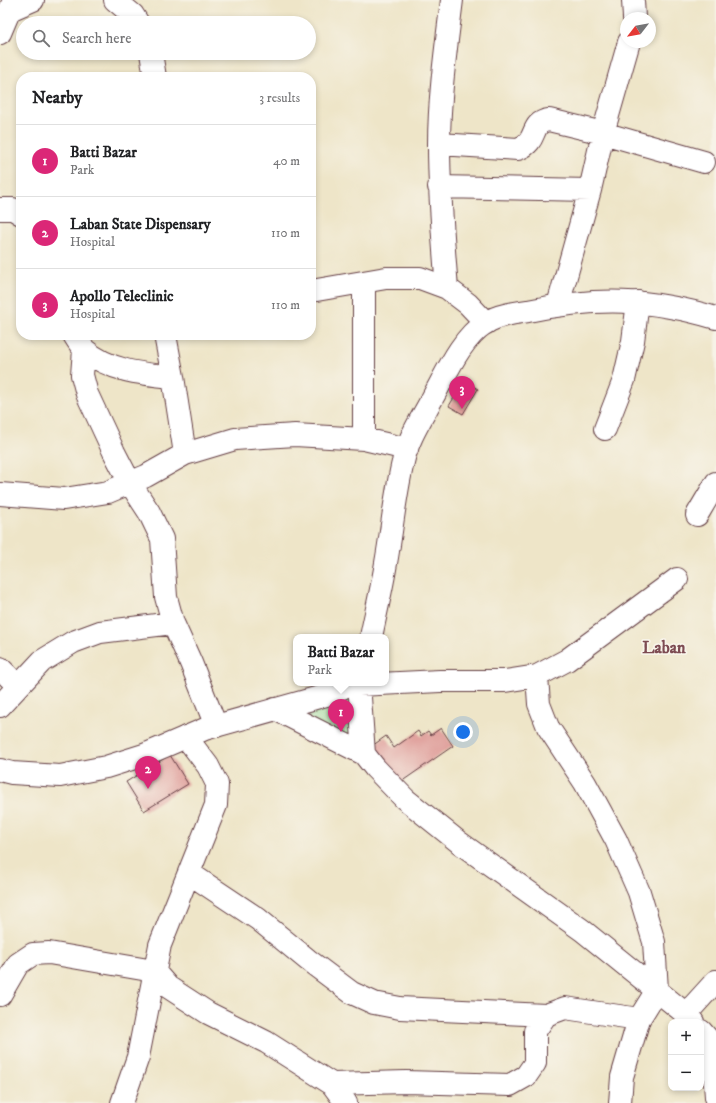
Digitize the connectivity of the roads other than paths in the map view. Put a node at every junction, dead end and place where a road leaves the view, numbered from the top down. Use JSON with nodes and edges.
{"nodes":[{"id":1,"x":33,"y":0,"type":"edge"},
{"id":2,"x":115,"y":0,"type":"edge"},
{"id":3,"x":452,"y":0,"type":"edge"},
{"id":4,"x":633,"y":0,"type":"edge"},
{"id":5,"x":12,"y":5,"type":"edge"},
{"id":6,"x":634,"y":12,"type":"edge"},
{"id":7,"x":134,"y":16,"type":"edge"},
{"id":8,"x":0,"y":33,"type":"edge"},
{"id":9,"x":627,"y":48,"type":"edge"},
{"id":10,"x":152,"y":60,"type":"edge"},
{"id":11,"x":154,"y":72,"type":"edge"},
{"id":12,"x":603,"y":133,"type":"junction"},
{"id":13,"x":439,"y":144,"type":"junction"},
{"id":14,"x":704,"y":162,"type":"dead end"},
{"id":15,"x":439,"y":187,"type":"junction"},
{"id":16,"x":590,"y":190,"type":"junction"},
{"id":17,"x":0,"y":209,"type":"edge"},
{"id":18,"x":16,"y":211,"type":"edge"},
{"id":19,"x":364,"y":282,"type":"junction"},
{"id":20,"x":447,"y":288,"type":"junction"},
{"id":21,"x":316,"y":290,"type":"edge"},
{"id":22,"x":638,"y":302,"type":"junction"},
{"id":23,"x":558,"y":305,"type":"junction"},
{"id":24,"x":716,"y":318,"type":"edge"},
{"id":25,"x":486,"y":323,"type":"junction"},
{"id":26,"x":165,"y":340,"type":"edge"},
{"id":27,"x":79,"y":342,"type":"edge"},
{"id":28,"x":173,"y":377,"type":"junction"},
{"id":29,"x":605,"y":429,"type":"dead end"},
{"id":30,"x":364,"y":439,"type":"junction"},
{"id":31,"x":407,"y":449,"type":"junction"},
{"id":32,"x":185,"y":454,"type":"junction"},
{"id":33,"x":130,"y":483,"type":"junction"},
{"id":34,"x":716,"y":483,"type":"edge"},
{"id":35,"x":0,"y":494,"type":"edge"},
{"id":36,"x":697,"y":515,"type":"dead end"},
{"id":37,"x":677,"y":579,"type":"dead end"},
{"id":38,"x":173,"y":623,"type":"junction"},
{"id":39,"x":371,"y":634,"type":"edge"},
{"id":40,"x":0,"y":668,"type":"edge"},
{"id":41,"x":537,"y":676,"type":"junction"},
{"id":42,"x":389,"y":683,"type":"edge"},
{"id":43,"x":18,"y":686,"type":"junction"},
{"id":44,"x":352,"y":686,"type":"edge"},
{"id":45,"x":357,"y":686,"type":"edge"},
{"id":46,"x":0,"y":706,"type":"edge"},
{"id":47,"x":275,"y":709,"type":"junction"},
{"id":48,"x":216,"y":726,"type":"junction"},
{"id":49,"x":186,"y":737,"type":"junction"},
{"id":50,"x":364,"y":754,"type":"junction"},
{"id":51,"x":0,"y":770,"type":"edge"},
{"id":52,"x":189,"y":873,"type":"junction"},
{"id":53,"x":154,"y":971,"type":"junction"},
{"id":54,"x":716,"y":981,"type":"edge"},
{"id":55,"x":657,"y":990,"type":"junction"},
{"id":56,"x":0,"y":996,"type":"edge"},
{"id":57,"x":546,"y":1015,"type":"junction"},
{"id":58,"x":690,"y":1018,"type":"edge"},
{"id":59,"x":639,"y":1019,"type":"junction"},
{"id":60,"x":704,"y":1034,"type":"edge"},
{"id":61,"x":332,"y":1084,"type":"junction"},
{"id":62,"x":716,"y":1097,"type":"edge"},
{"id":63,"x":122,"y":1103,"type":"edge"},
{"id":64,"x":346,"y":1103,"type":"edge"},
{"id":65,"x":620,"y":1103,"type":"edge"}],
"edges":[{"from":1,"to":5,"type":"street"},
{"from":2,"to":7,"type":"street"},
{"from":3,"to":13,"type":"street"},
{"from":4,"to":6,"type":"street"},
{"from":5,"to":8,"type":"street"},
{"from":9,"to":12,"type":"street"},
{"from":10,"to":11,"type":"street"},
{"from":12,"to":13,"type":"street"},
{"from":12,"to":14,"type":"street"},
{"from":12,"to":16,"type":"street"},
{"from":13,"to":15,"type":"street"},
{"from":15,"to":16,"type":"street"},
{"from":15,"to":20,"type":"street"},
{"from":16,"to":23,"type":"street"},
{"from":17,"to":18,"type":"street"},
{"from":19,"to":20,"type":"street"},
{"from":19,"to":21,"type":"street"},
{"from":19,"to":30,"type":"street"},
{"from":20,"to":25,"type":"street"},
{"from":22,"to":23,"type":"street"},
{"from":22,"to":24,"type":"street"},
{"from":22,"to":29,"type":"street"},
{"from":23,"to":25,"type":"street"},
{"from":25,"to":31,"type":"street"},
{"from":26,"to":28,"type":"street"},
{"from":27,"to":28,"type":"street"},
{"from":27,"to":33,"type":"street"},
{"from":28,"to":32,"type":"street"},
{"from":30,"to":31,"type":"street"},
{"from":30,"to":32,"type":"street"},
{"from":31,"to":39,"type":"street"},
{"from":32,"to":33,"type":"street"},
{"from":33,"to":35,"type":"street"},
{"from":33,"to":38,"type":"street"},
{"from":34,"to":36,"type":"street"},
{"from":37,"to":41,"type":"street"},
{"from":38,"to":43,"type":"street"},
{"from":38,"to":48,"type":"street"},
{"from":40,"to":43,"type":"street"},
{"from":41,"to":42,"type":"street"},
{"from":41,"to":55,"type":"street"},
{"from":43,"to":46,"type":"street"},
{"from":44,"to":47,"type":"street"},
{"from":45,"to":50,"type":"street"},
{"from":47,"to":48,"type":"street"},
{"from":47,"to":50,"type":"street"},
{"from":48,"to":49,"type":"street"},
{"from":49,"to":51,"type":"street"},
{"from":49,"to":52,"type":"street"},
{"from":50,"to":55,"type":"street"},
{"from":52,"to":53,"type":"street"},
{"from":52,"to":57,"type":"street"},
{"from":53,"to":56,"type":"street"},
{"from":53,"to":61,"type":"street"},
{"from":53,"to":63,"type":"street"},
{"from":54,"to":58,"type":"street"},
{"from":55,"to":58,"type":"street"},
{"from":55,"to":59,"type":"street"},
{"from":57,"to":59,"type":"street"},
{"from":57,"to":61,"type":"street"},
{"from":59,"to":65,"type":"street"},
{"from":60,"to":62,"type":"street"},
{"from":61,"to":64,"type":"street"}]}
